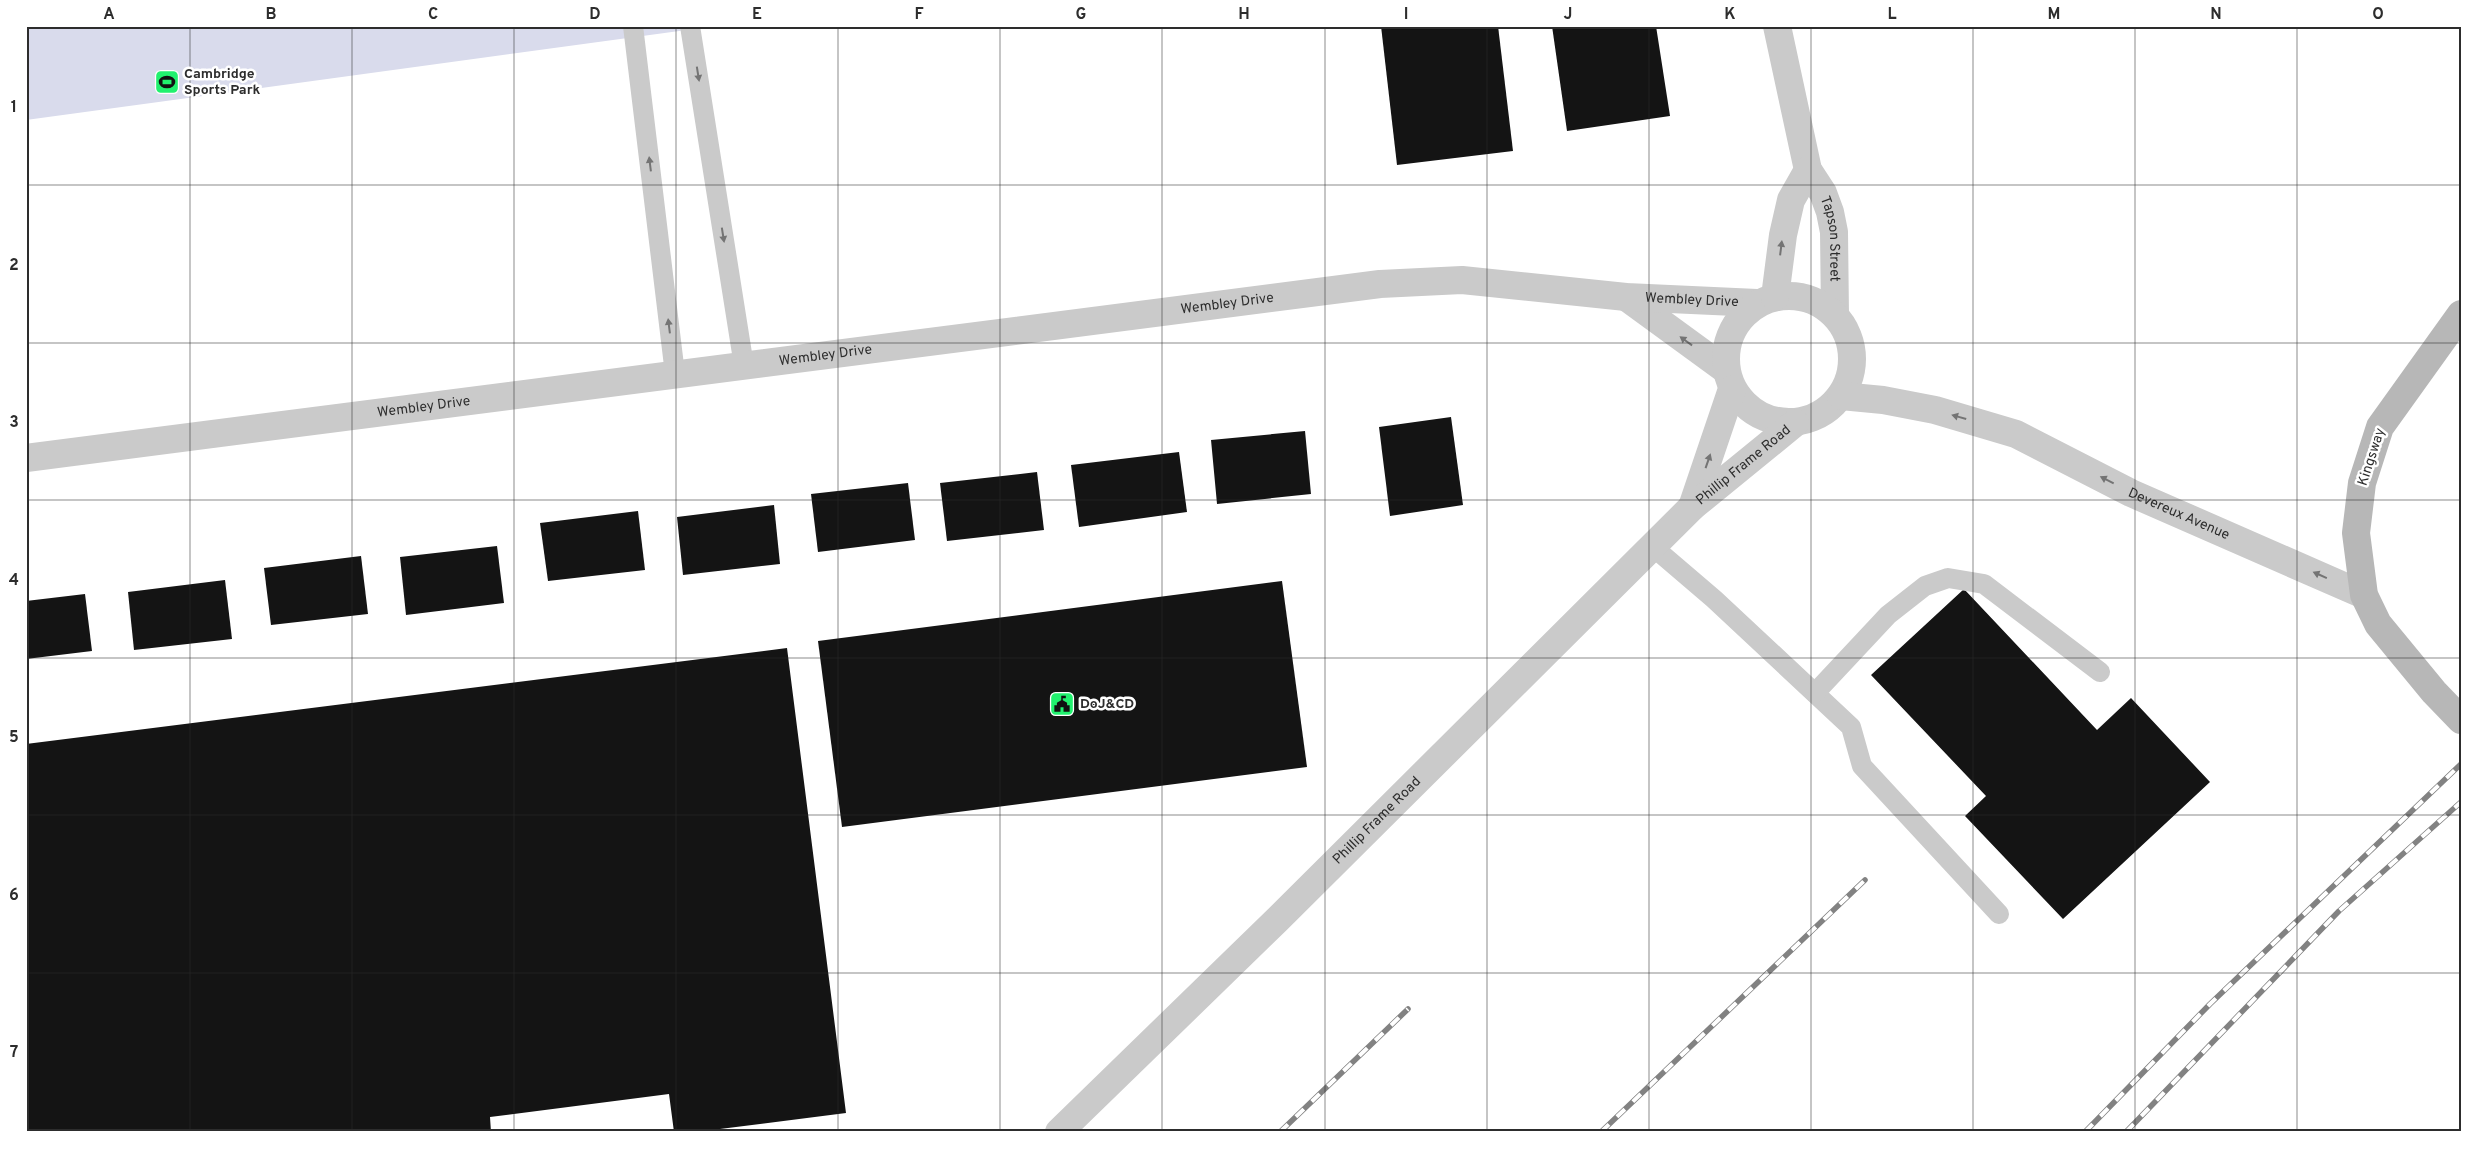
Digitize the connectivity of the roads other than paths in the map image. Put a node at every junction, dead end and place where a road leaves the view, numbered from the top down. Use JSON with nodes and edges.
{"nodes":[{"id":1,"x":633,"y":26,"type":"edge"},
{"id":2,"x":690,"y":26,"type":"edge"},
{"id":3,"x":1777,"y":26,"type":"edge"},
{"id":4,"x":1808,"y":170,"type":"junction"},
{"id":5,"x":1626,"y":297,"type":"junction"},
{"id":6,"x":1766,"y":300,"type":"junction"},
{"id":7,"x":2461,"y":314,"type":"edge"},
{"id":8,"x":1835,"y":315,"type":"junction"},
{"id":9,"x":744,"y":366,"type":"junction"},
{"id":10,"x":675,"y":374,"type":"junction"},
{"id":11,"x":1729,"y":379,"type":"junction"},
{"id":12,"x":1841,"y":396,"type":"junction"},
{"id":13,"x":1795,"y":423,"type":"junction"},
{"id":14,"x":26,"y":458,"type":"edge"},
{"id":15,"x":1692,"y":507,"type":"junction"},
{"id":16,"x":1652,"y":546,"type":"junction"},
{"id":17,"x":2364,"y":595,"type":"junction"},
{"id":18,"x":2100,"y":672,"type":"dead end"},
{"id":19,"x":1815,"y":693,"type":"junction"},
{"id":20,"x":2461,"y":720,"type":"edge"},
{"id":21,"x":1999,"y":914,"type":"dead end"},
{"id":22,"x":1059,"y":1132,"type":"edge"}],
"edges":[{"from":10,"to":1,"type":"lane","one_way":true},
{"from":2,"to":9,"type":"lane","one_way":true},
{"from":3,"to":4,"type":"street","name":"Tapson Street"},
{"from":6,"to":4,"type":"street","name":"Tapson Street","one_way":true},
{"from":4,"to":8,"type":"street","name":"Tapson Street"},
{"from":5,"to":6,"type":"street","name":"Wembley Drive"},
{"from":5,"to":9,"type":"street","name":"Wembley Drive"},
{"from":11,"to":5,"type":"street","name":"Wembley Drive","one_way":true},
{"from":6,"to":8,"type":"street"},
{"from":6,"to":11,"type":"street"},
{"from":7,"to":17,"type":"main road","name":"Kingsway"},
{"from":8,"to":12,"type":"street"},
{"from":9,"to":10,"type":"street","name":"Wembley Drive"},
{"from":10,"to":14,"type":"street","name":"Wembley Drive"},
{"from":11,"to":13,"type":"street"},
{"from":15,"to":11,"type":"street","name":"Phillip Frame Road","one_way":true},
{"from":12,"to":13,"type":"street"},
{"from":17,"to":12,"type":"street","name":"Devereux Avenue","one_way":true},
{"from":13,"to":15,"type":"street","name":"Phillip Frame Road"},
{"from":15,"to":16,"type":"street","name":"Phillip Frame Road"},
{"from":16,"to":19,"type":"lane"},
{"from":16,"to":22,"type":"street","name":"Phillip Frame Road"},
{"from":17,"to":20,"type":"main road"},
{"from":18,"to":19,"type":"lane"},
{"from":19,"to":21,"type":"lane"}]}
